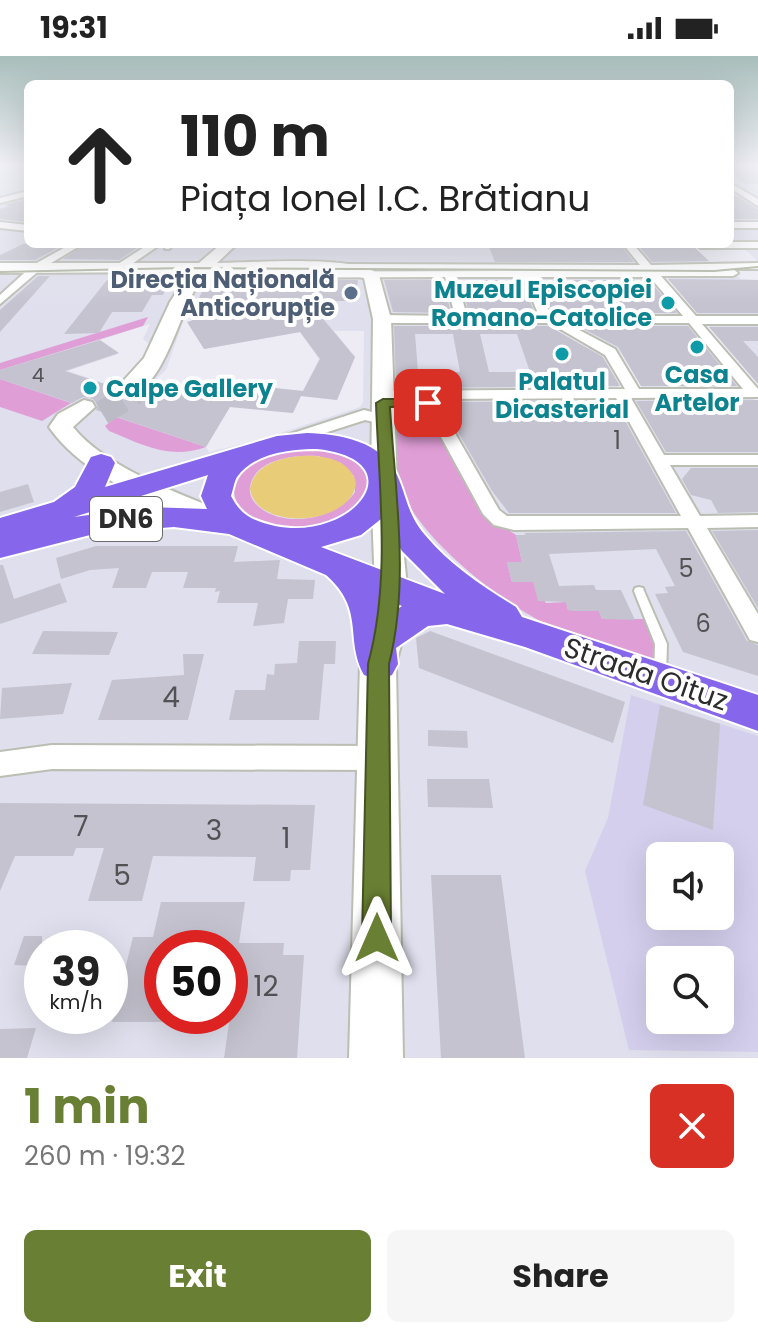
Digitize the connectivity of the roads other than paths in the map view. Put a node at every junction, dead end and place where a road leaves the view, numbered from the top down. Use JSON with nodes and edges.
{"nodes":[{"id":1,"x":0,"y":225,"type":"edge"},
{"id":2,"x":734,"y":225,"type":"edge"},
{"id":3,"x":758,"y":225,"type":"edge"},
{"id":4,"x":24,"y":228,"type":"edge"},
{"id":5,"x":734,"y":245,"type":"edge"},
{"id":6,"x":758,"y":245,"type":"edge"},
{"id":7,"x":71,"y":248,"type":"edge"},
{"id":8,"x":159,"y":248,"type":"edge"},
{"id":9,"x":240,"y":248,"type":"edge"},
{"id":10,"x":247,"y":248,"type":"edge"},
{"id":11,"x":632,"y":248,"type":"edge"},
{"id":12,"x":704,"y":248,"type":"edge"},
{"id":13,"x":122,"y":266,"type":"junction"},
{"id":14,"x":758,"y":266,"type":"edge"},
{"id":15,"x":320,"y":267,"type":"junction"},
{"id":16,"x":339,"y":267,"type":"junction"},
{"id":17,"x":0,"y":268,"type":"edge"},
{"id":18,"x":208,"y":270,"type":"junction"},
{"id":19,"x":30,"y":272,"type":"junction"},
{"id":20,"x":654,"y":272,"type":"junction"},
{"id":21,"x":758,"y":272,"type":"edge"},
{"id":22,"x":371,"y":275,"type":"junction"},
{"id":23,"x":450,"y":275,"type":"junction"},
{"id":24,"x":528,"y":277,"type":"dead end"},
{"id":25,"x":738,"y":277,"type":"dead end"},
{"id":26,"x":0,"y":278,"type":"edge"},
{"id":27,"x":0,"y":301,"type":"edge"},
{"id":28,"x":382,"y":319,"type":"junction"},
{"id":29,"x":462,"y":319,"type":"junction"},
{"id":30,"x":548,"y":319,"type":"junction"},
{"id":31,"x":695,"y":320,"type":"junction"},
{"id":32,"x":758,"y":320,"type":"edge"},
{"id":33,"x":126,"y":390,"type":"tunnel mouth"},
{"id":34,"x":755,"y":394,"type":"edge"},
{"id":35,"x":628,"y":399,"type":"junction"},
{"id":36,"x":438,"y":400,"type":"junction"},
{"id":37,"x":383,"y":406,"type":"junction"},
{"id":38,"x":93,"y":410,"type":"dead end"},
{"id":39,"x":261,"y":448,"type":"junction"},
{"id":40,"x":86,"y":451,"type":"junction"},
{"id":41,"x":658,"y":460,"type":"junction"},
{"id":42,"x":758,"y":460,"type":"edge"},
{"id":43,"x":146,"y":484,"type":"junction"},
{"id":44,"x":384,"y":485,"type":"junction"},
{"id":45,"x":49,"y":514,"type":"junction"},
{"id":46,"x":758,"y":521,"type":"edge"},
{"id":47,"x":694,"y":522,"type":"junction"},
{"id":48,"x":0,"y":529,"type":"edge"},
{"id":49,"x":249,"y":532,"type":"junction"},
{"id":50,"x":0,"y":547,"type":"edge"},
{"id":51,"x":324,"y":559,"type":"junction"},
{"id":52,"x":391,"y":587,"type":"junction"},
{"id":53,"x":639,"y":591,"type":"dead end"},
{"id":54,"x":457,"y":613,"type":"junction"},
{"id":55,"x":758,"y":634,"type":"edge"},
{"id":56,"x":535,"y":635,"type":"junction"},
{"id":57,"x":382,"y":650,"type":"junction"},
{"id":58,"x":659,"y":680,"type":"junction"},
{"id":59,"x":758,"y":713,"type":"edge"},
{"id":60,"x":377,"y":758,"type":"junction"},
{"id":61,"x":0,"y":764,"type":"edge"},
{"id":62,"x":376,"y":1058,"type":"edge"}],
"edges":[{"from":1,"to":4,"type":"street"},
{"from":2,"to":3,"type":"street"},
{"from":5,"to":6,"type":"street"},
{"from":7,"to":19,"type":"street"},
{"from":8,"to":13,"type":"street"},
{"from":9,"to":18,"type":"main road"},
{"from":10,"to":15,"type":"main road"},
{"from":11,"to":20,"type":"street"},
{"from":12,"to":14,"type":"street"},
{"from":13,"to":18,"type":"main road"},
{"from":13,"to":19,"type":"main road"},
{"from":15,"to":16,"type":"main road"},
{"from":15,"to":18,"type":"main road"},
{"from":16,"to":20,"type":"street"},
{"from":16,"to":22,"type":"main road"},
{"from":17,"to":19,"type":"main road"},
{"from":18,"to":19,"type":"main road"},
{"from":18,"to":22,"type":"street"},
{"from":18,"to":33,"type":"main road"},
{"from":19,"to":26,"type":"main road"},
{"from":19,"to":27,"type":"street"},
{"from":20,"to":20,"type":"street"},
{"from":20,"to":23,"type":"street"},
{"from":20,"to":31,"type":"street"},
{"from":21,"to":25,"type":"street"},
{"from":22,"to":23,"type":"street"},
{"from":22,"to":28,"type":"main road"},
{"from":23,"to":29,"type":"street"},
{"from":24,"to":30,"type":"street"},
{"from":28,"to":29,"type":"street"},
{"from":28,"to":37,"type":"main road"},
{"from":29,"to":30,"type":"street"},
{"from":30,"to":31,"type":"street"},
{"from":30,"to":35,"type":"street"},
{"from":31,"to":32,"type":"street"},
{"from":31,"to":34,"type":"street"},
{"from":34,"to":35,"type":"street"},
{"from":35,"to":36,"type":"street"},
{"from":35,"to":41,"type":"street"},
{"from":36,"to":37,"type":"street"},
{"from":36,"to":47,"type":"street"},
{"from":37,"to":39,"type":"street"},
{"from":37,"to":44,"type":"main road"},
{"from":38,"to":40,"type":"main road"},
{"from":39,"to":43,"type":"main road","number":"DN6"},
{"from":39,"to":44,"type":"main road","number":"DN6"},
{"from":39,"to":49,"type":"main road","number":"DN6"},
{"from":40,"to":43,"type":"main road"},
{"from":40,"to":45,"type":"main road"},
{"from":41,"to":42,"type":"street"},
{"from":41,"to":47,"type":"street"},
{"from":43,"to":45,"type":"main road","number":"DN6"},
{"from":43,"to":49,"type":"main road"},
{"from":44,"to":49,"type":"main road","number":"DN6"},
{"from":44,"to":52,"type":"main road"},
{"from":44,"to":56,"type":"main road","name":"Strada Oituz","number":"DN6"},
{"from":45,"to":48,"type":"main road","number":"DN6"},
{"from":46,"to":47,"type":"street"},
{"from":47,"to":55,"type":"street"},
{"from":49,"to":50,"type":"main road","number":"DN6"},
{"from":49,"to":51,"type":"main road","number":"DN6"},
{"from":51,"to":52,"type":"main road","number":"DN6"},
{"from":51,"to":57,"type":"main road"},
{"from":52,"to":54,"type":"main road","name":"Strada Oituz","number":"DN6"},
{"from":52,"to":57,"type":"main road"},
{"from":53,"to":58,"type":"lane"},
{"from":54,"to":56,"type":"main road","name":"Strada Oituz","number":"DN6"},
{"from":54,"to":57,"type":"main road"},
{"from":56,"to":58,"type":"main road","name":"Strada Oituz","number":"DN6"},
{"from":57,"to":60,"type":"main road"},
{"from":58,"to":59,"type":"main road","name":"Strada Oituz","number":"DN6"},
{"from":60,"to":61,"type":"street"},
{"from":60,"to":62,"type":"main road"}]}
